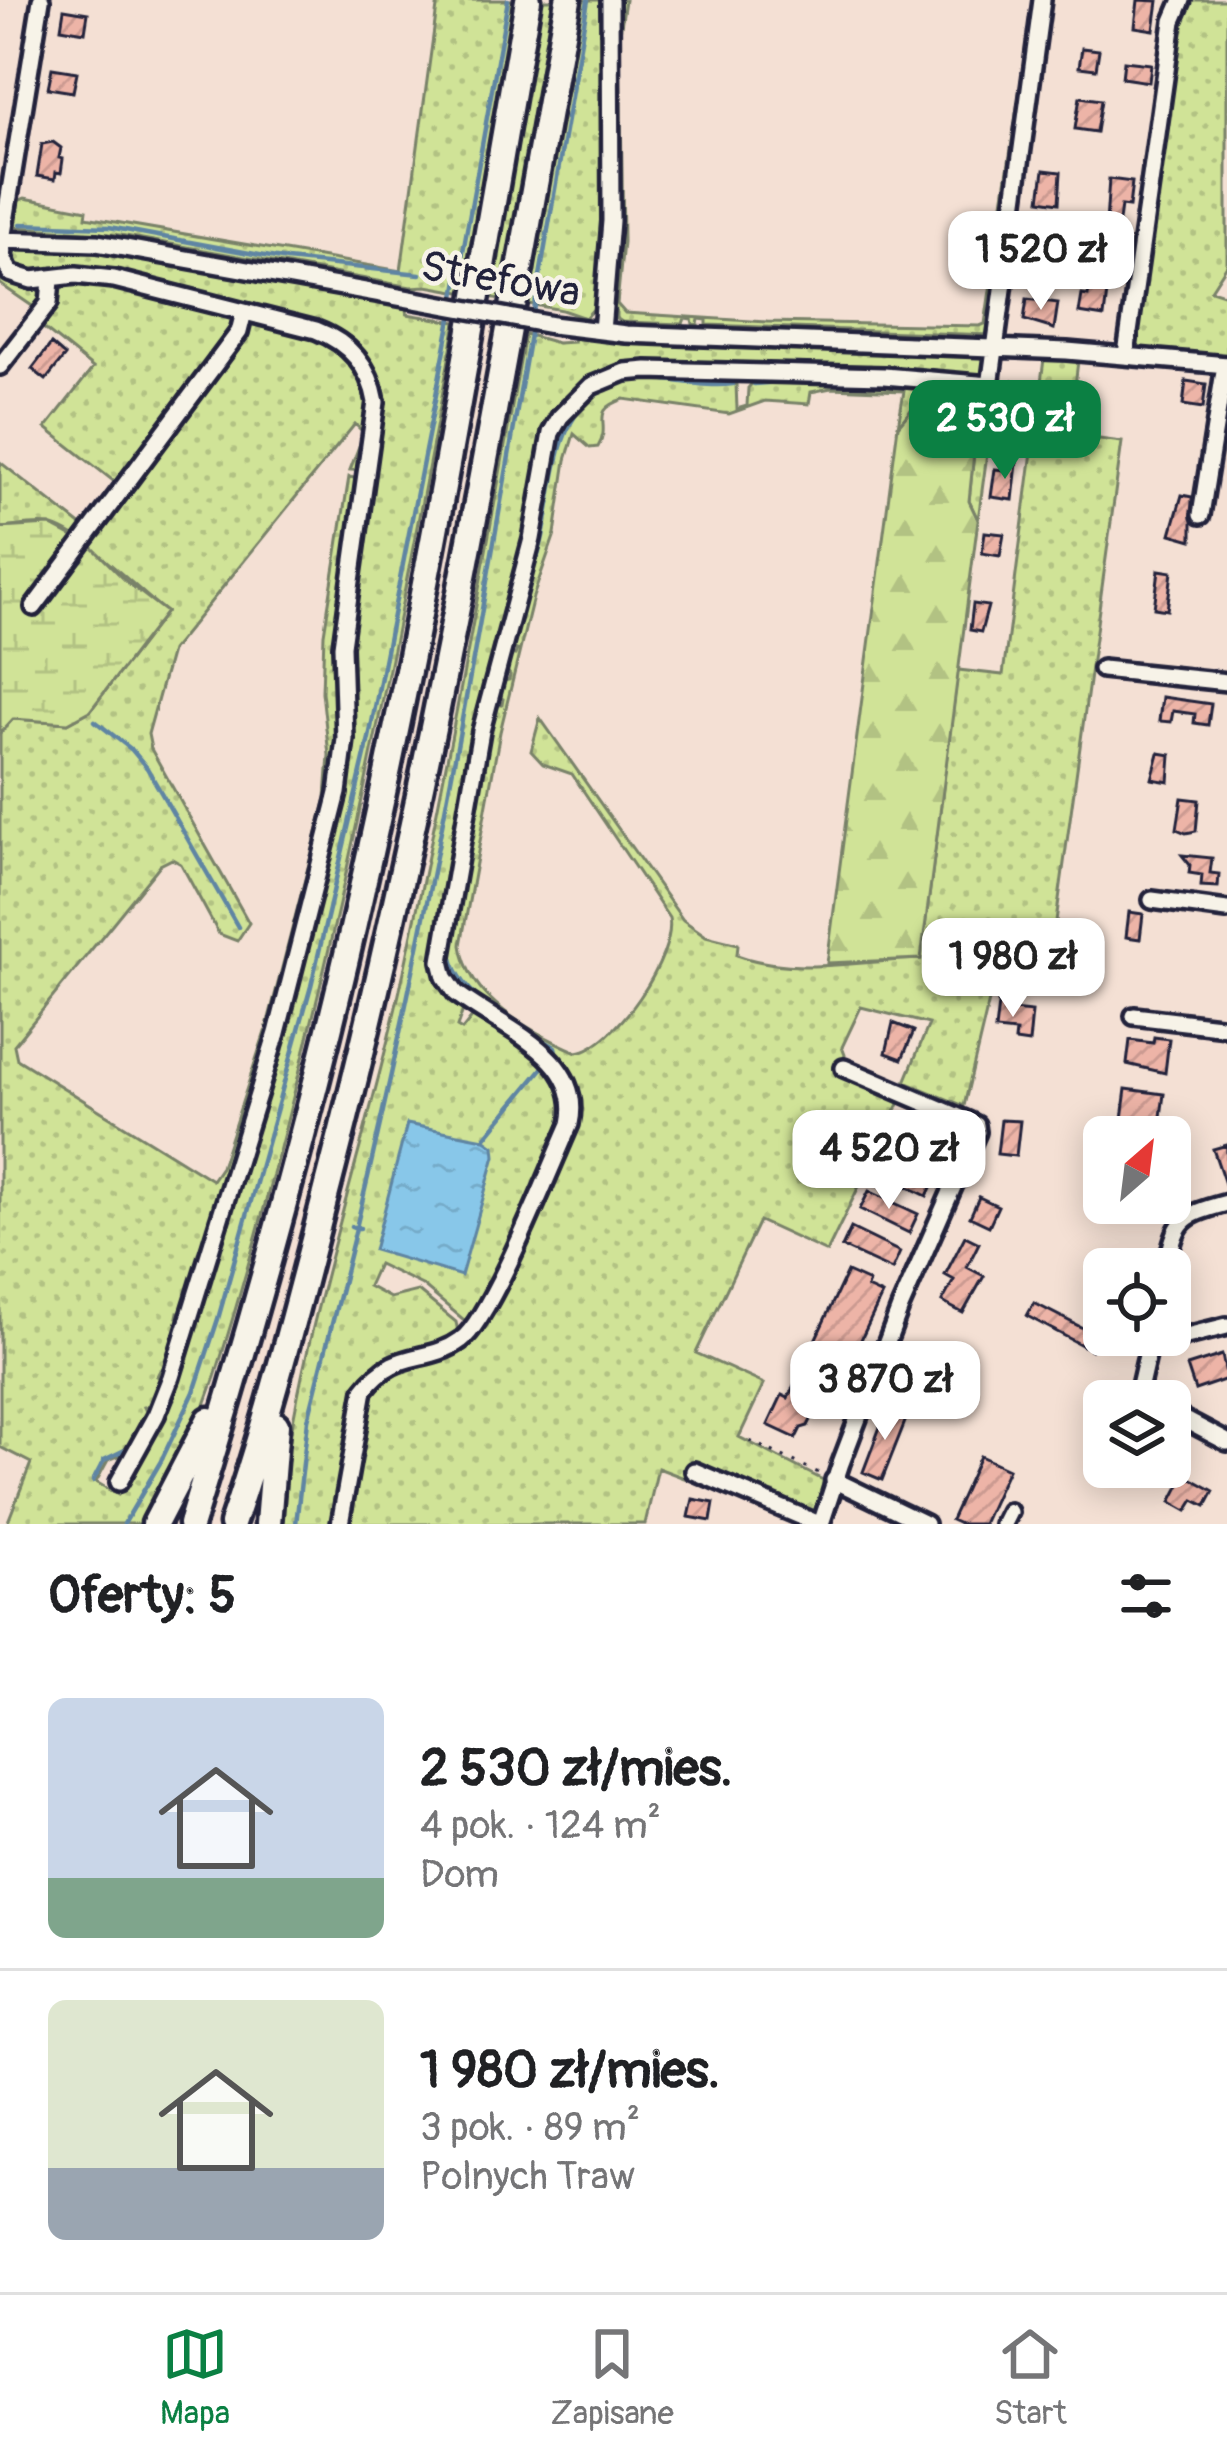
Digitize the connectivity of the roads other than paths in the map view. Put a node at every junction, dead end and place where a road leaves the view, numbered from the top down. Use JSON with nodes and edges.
{"nodes":[{"id":1,"x":41,"y":0,"type":"edge"},
{"id":2,"x":528,"y":0,"type":"edge"},
{"id":3,"x":568,"y":0,"type":"edge"},
{"id":4,"x":610,"y":0,"type":"edge"},
{"id":5,"x":1042,"y":0,"type":"edge"},
{"id":6,"x":1181,"y":0,"type":"edge"},
{"id":7,"x":1,"y":240,"type":"edge"},
{"id":8,"x":51,"y":280,"type":"junction"},
{"id":9,"x":244,"y":312,"type":"junction"},
{"id":10,"x":602,"y":332,"type":"junction"},
{"id":11,"x":993,"y":349,"type":"junction"},
{"id":12,"x":1126,"y":354,"type":"junction"},
{"id":13,"x":1226,"y":365,"type":"edge"},
{"id":14,"x":0,"y":366,"type":"edge"},
{"id":15,"x":1202,"y":515,"type":"dead end"},
{"id":16,"x":34,"y":607,"type":"dead end"},
{"id":17,"x":1102,"y":669,"type":"dead end"},
{"id":18,"x":1227,"y":682,"type":"edge"},
{"id":19,"x":1152,"y":900,"type":"dead end"},
{"id":20,"x":1227,"y":910,"type":"edge"},
{"id":21,"x":1134,"y":1016,"type":"dead end"},
{"id":22,"x":1227,"y":1028,"type":"edge"},
{"id":23,"x":844,"y":1068,"type":"dead end"},
{"id":24,"x":1227,"y":1203,"type":"edge"},
{"id":25,"x":1171,"y":1248,"type":"edge"},
{"id":26,"x":254,"y":1313,"type":"junction"},
{"id":27,"x":292,"y":1323,"type":"junction"},
{"id":28,"x":1227,"y":1326,"type":"edge"},
{"id":29,"x":1191,"y":1333,"type":"edge"},
{"id":30,"x":1191,"y":1423,"type":"edge"},
{"id":31,"x":1227,"y":1442,"type":"edge"},
{"id":32,"x":694,"y":1471,"type":"dead end"},
{"id":33,"x":834,"y":1480,"type":"junction"},
{"id":34,"x":119,"y":1482,"type":"dead end"},
{"id":35,"x":155,"y":1524,"type":"edge"},
{"id":36,"x":191,"y":1524,"type":"edge"},
{"id":37,"x":232,"y":1524,"type":"edge"},
{"id":38,"x":268,"y":1524,"type":"edge"},
{"id":39,"x":340,"y":1524,"type":"edge"},
{"id":40,"x":820,"y":1524,"type":"edge"},
{"id":41,"x":925,"y":1524,"type":"edge"}],
"edges":[{"from":1,"to":7,"type":"street"},
{"from":2,"to":26,"type":"highway"},
{"from":3,"to":27,"type":"highway"},
{"from":4,"to":10,"type":"street"},
{"from":5,"to":11,"type":"street"},
{"from":6,"to":12,"type":"street"},
{"from":7,"to":8,"type":"street"},
{"from":7,"to":10,"type":"street","name":"Strefowa","bridge":true},
{"from":8,"to":9,"type":"street"},
{"from":8,"to":14,"type":"street"},
{"from":9,"to":16,"type":"street"},
{"from":9,"to":34,"type":"street"},
{"from":10,"to":11,"type":"street","name":"Strefowa"},
{"from":11,"to":12,"type":"street","name":"Strefowa"},
{"from":11,"to":39,"type":"street"},
{"from":12,"to":13,"type":"street","name":"Strefowa"},
{"from":13,"to":15,"type":"street"},
{"from":17,"to":18,"type":"street"},
{"from":19,"to":20,"type":"street"},
{"from":21,"to":22,"type":"street"},
{"from":23,"to":33,"type":"street"},
{"from":24,"to":25,"type":"street"},
{"from":26,"to":35,"type":"highway"},
{"from":26,"to":36,"type":"highway"},
{"from":27,"to":37,"type":"highway"},
{"from":27,"to":38,"type":"highway"},
{"from":28,"to":29,"type":"street"},
{"from":30,"to":31,"type":"street"},
{"from":32,"to":40,"type":"street"},
{"from":33,"to":40,"type":"street"},
{"from":33,"to":41,"type":"street"}]}
